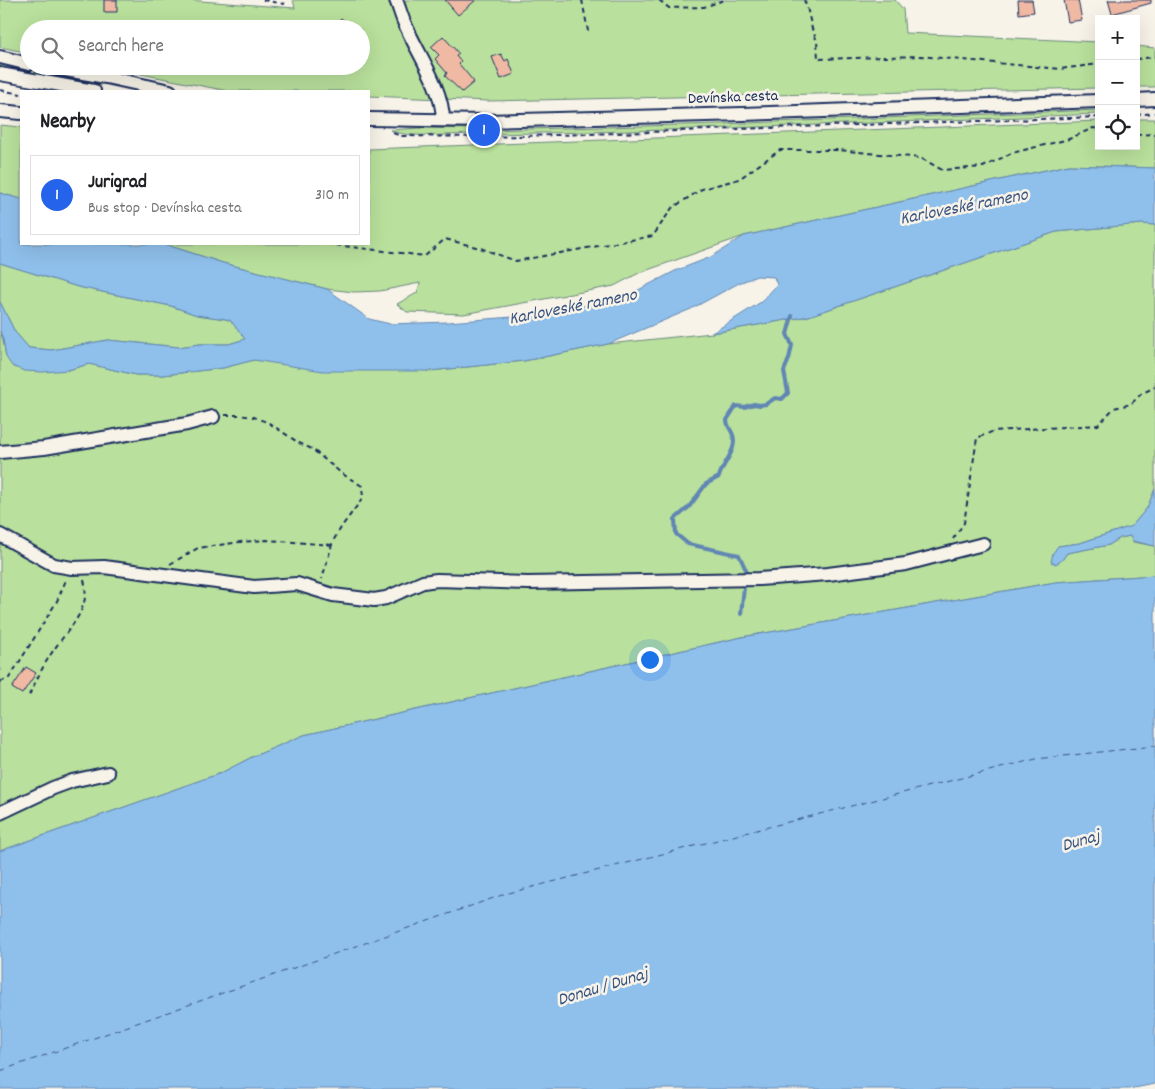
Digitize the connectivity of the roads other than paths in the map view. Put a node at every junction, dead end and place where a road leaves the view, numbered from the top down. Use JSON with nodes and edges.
{"nodes":[{"id":1,"x":396,"y":0,"type":"edge"},
{"id":2,"x":0,"y":57,"type":"edge"},
{"id":3,"x":20,"y":62,"type":"edge"},
{"id":4,"x":0,"y":74,"type":"edge"},
{"id":5,"x":95,"y":75,"type":"edge"},
{"id":6,"x":88,"y":90,"type":"edge"},
{"id":7,"x":165,"y":90,"type":"edge"},
{"id":8,"x":1155,"y":99,"type":"edge"},
{"id":9,"x":1140,"y":100,"type":"edge"},
{"id":10,"x":1095,"y":101,"type":"edge"},
{"id":11,"x":0,"y":111,"type":"edge"},
{"id":12,"x":20,"y":113,"type":"edge"},
{"id":13,"x":370,"y":119,"type":"edge"},
{"id":14,"x":443,"y":120,"type":"junction"},
{"id":15,"x":212,"y":417,"type":"road end"},
{"id":16,"x":0,"y":452,"type":"edge"},
{"id":17,"x":0,"y":535,"type":"edge"},
{"id":18,"x":983,"y":544,"type":"dead end"},
{"id":19,"x":108,"y":773,"type":"dead end"},
{"id":20,"x":0,"y":813,"type":"edge"}],
"edges":[{"from":1,"to":14,"type":"street"},
{"from":2,"to":3,"type":"street"},
{"from":4,"to":6,"type":"street"},
{"from":5,"to":7,"type":"street"},
{"from":8,"to":9,"type":"street"},
{"from":10,"to":14,"type":"street","name":"Devínska cesta"},
{"from":11,"to":12,"type":"street"},
{"from":13,"to":14,"type":"street","name":"Devínska cesta"},
{"from":15,"to":16,"type":"street"},
{"from":17,"to":18,"type":"street"},
{"from":19,"to":20,"type":"street"}]}
